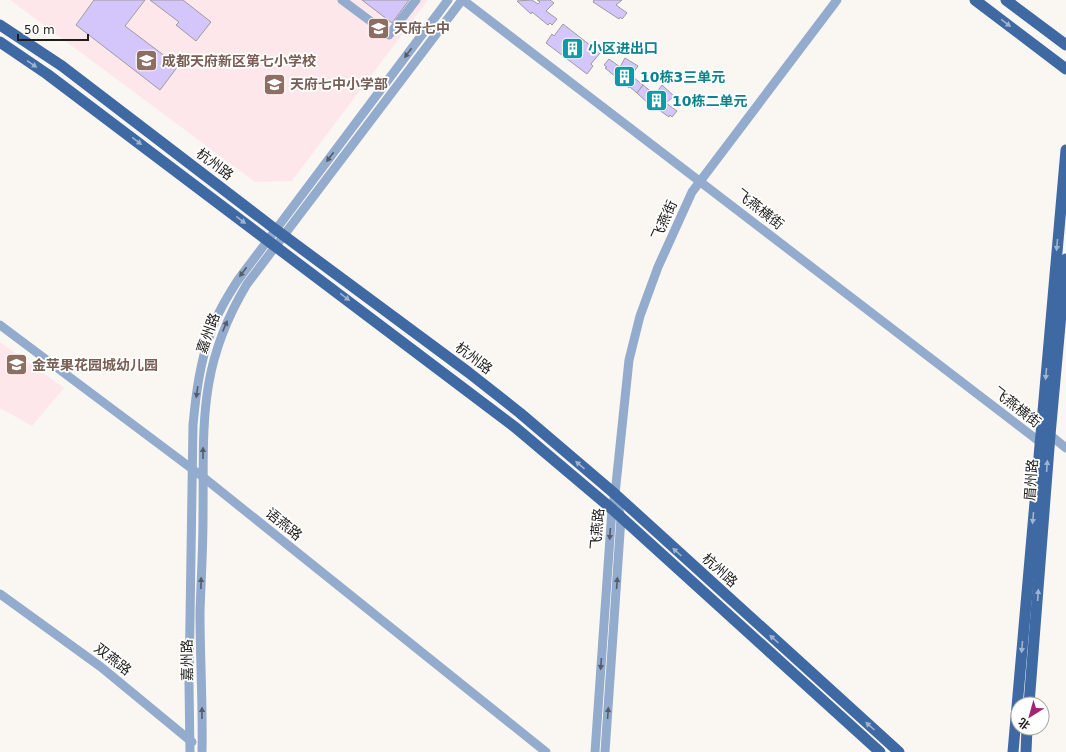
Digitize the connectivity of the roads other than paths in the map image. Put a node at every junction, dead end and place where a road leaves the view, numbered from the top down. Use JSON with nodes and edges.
{"nodes":[{"id":1,"x":342,"y":0,"type":"edge"},
{"id":2,"x":416,"y":0,"type":"edge"},
{"id":3,"x":448,"y":0,"type":"edge"},
{"id":4,"x":462,"y":0,"type":"edge"},
{"id":5,"x":837,"y":0,"type":"edge"},
{"id":6,"x":975,"y":0,"type":"edge"},
{"id":7,"x":1006,"y":0,"type":"edge"},
{"id":8,"x":0,"y":25,"type":"edge"},
{"id":9,"x":0,"y":42,"type":"edge"},
{"id":10,"x":1066,"y":45,"type":"edge"},
{"id":11,"x":1066,"y":69,"type":"edge"},
{"id":12,"x":1066,"y":150,"type":"edge"},
{"id":13,"x":700,"y":180,"type":"junction"},
{"id":14,"x":280,"y":232,"type":"junction"},
{"id":15,"x":271,"y":243,"type":"junction"},
{"id":16,"x":1066,"y":259,"type":"edge"},
{"id":17,"x":0,"y":325,"type":"edge"},
{"id":18,"x":1050,"y":435,"type":"junction"},
{"id":19,"x":1040,"y":442,"type":"junction"},
{"id":20,"x":1066,"y":448,"type":"edge"},
{"id":21,"x":191,"y":468,"type":"junction"},
{"id":22,"x":203,"y":477,"type":"junction"},
{"id":23,"x":615,"y":494,"type":"junction"},
{"id":24,"x":612,"y":509,"type":"junction"},
{"id":25,"x":621,"y":518,"type":"junction"},
{"id":26,"x":0,"y":594,"type":"edge"},
{"id":27,"x":1030,"y":696,"type":"edge"},
{"id":28,"x":1027,"y":736,"type":"edge"},
{"id":29,"x":190,"y":740,"type":"junction"},
{"id":30,"x":202,"y":751,"type":"edge"},
{"id":31,"x":190,"y":752,"type":"edge"},
{"id":32,"x":546,"y":752,"type":"edge"},
{"id":33,"x":595,"y":752,"type":"edge"},
{"id":34,"x":605,"y":752,"type":"edge"},
{"id":35,"x":880,"y":752,"type":"edge"},
{"id":36,"x":899,"y":752,"type":"edge"},
{"id":37,"x":1013,"y":752,"type":"edge"},
{"id":38,"x":1026,"y":752,"type":"edge"}],
"edges":[{"from":1,"to":2,"type":"street"},
{"from":3,"to":14,"type":"street","one_way":true},
{"from":4,"to":13,"type":"street","name":"飞燕横街"},
{"from":4,"to":14,"type":"street"},
{"from":5,"to":13,"type":"street","name":"飞燕街"},
{"from":6,"to":11,"type":"main road","one_way":true},
{"from":7,"to":10,"type":"main road"},
{"from":8,"to":14,"type":"main road","name":"杭州路"},
{"from":9,"to":15,"type":"main road","name":"杭州路","one_way":true},
{"from":12,"to":19,"type":"main road","one_way":true},
{"from":13,"to":19,"type":"street","name":"飞燕横街"},
{"from":13,"to":23,"type":"street","name":"飞燕街"},
{"from":14,"to":15,"type":"street"},
{"from":23,"to":14,"type":"main road","name":"杭州路","one_way":true},
{"from":15,"to":21,"type":"street","one_way":true},
{"from":22,"to":15,"type":"street","name":"嘉州路","one_way":true},
{"from":15,"to":24,"type":"main road","name":"杭州路","one_way":true},
{"from":16,"to":18,"type":"main road","name":"眉州路"},
{"from":17,"to":21,"type":"street","name":"语燕路"},
{"from":18,"to":20,"type":"street"},
{"from":27,"to":18,"type":"main road","name":"眉州路","one_way":true},
{"from":19,"to":37,"type":"main road","one_way":true},
{"from":21,"to":22,"type":"street","name":"语燕路"},
{"from":21,"to":29,"type":"street"},
{"from":30,"to":22,"type":"street","name":"嘉州路","one_way":true},
{"from":22,"to":32,"type":"street","name":"语燕路"},
{"from":23,"to":24,"type":"street","name":"飞燕路"},
{"from":23,"to":25,"type":"street","name":"飞燕路"},
{"from":36,"to":23,"type":"main road","name":"杭州路","one_way":true},
{"from":24,"to":25,"type":"main road","name":"杭州路"},
{"from":24,"to":33,"type":"street","name":"飞燕路","one_way":true},
{"from":34,"to":25,"type":"street","name":"飞燕路","one_way":true},
{"from":25,"to":35,"type":"main road","name":"杭州路"},
{"from":26,"to":29,"type":"street","name":"双燕路"},
{"from":28,"to":38,"type":"main road"},
{"from":29,"to":30,"type":"street","name":"双燕路"},
{"from":29,"to":31,"type":"street"}]}
